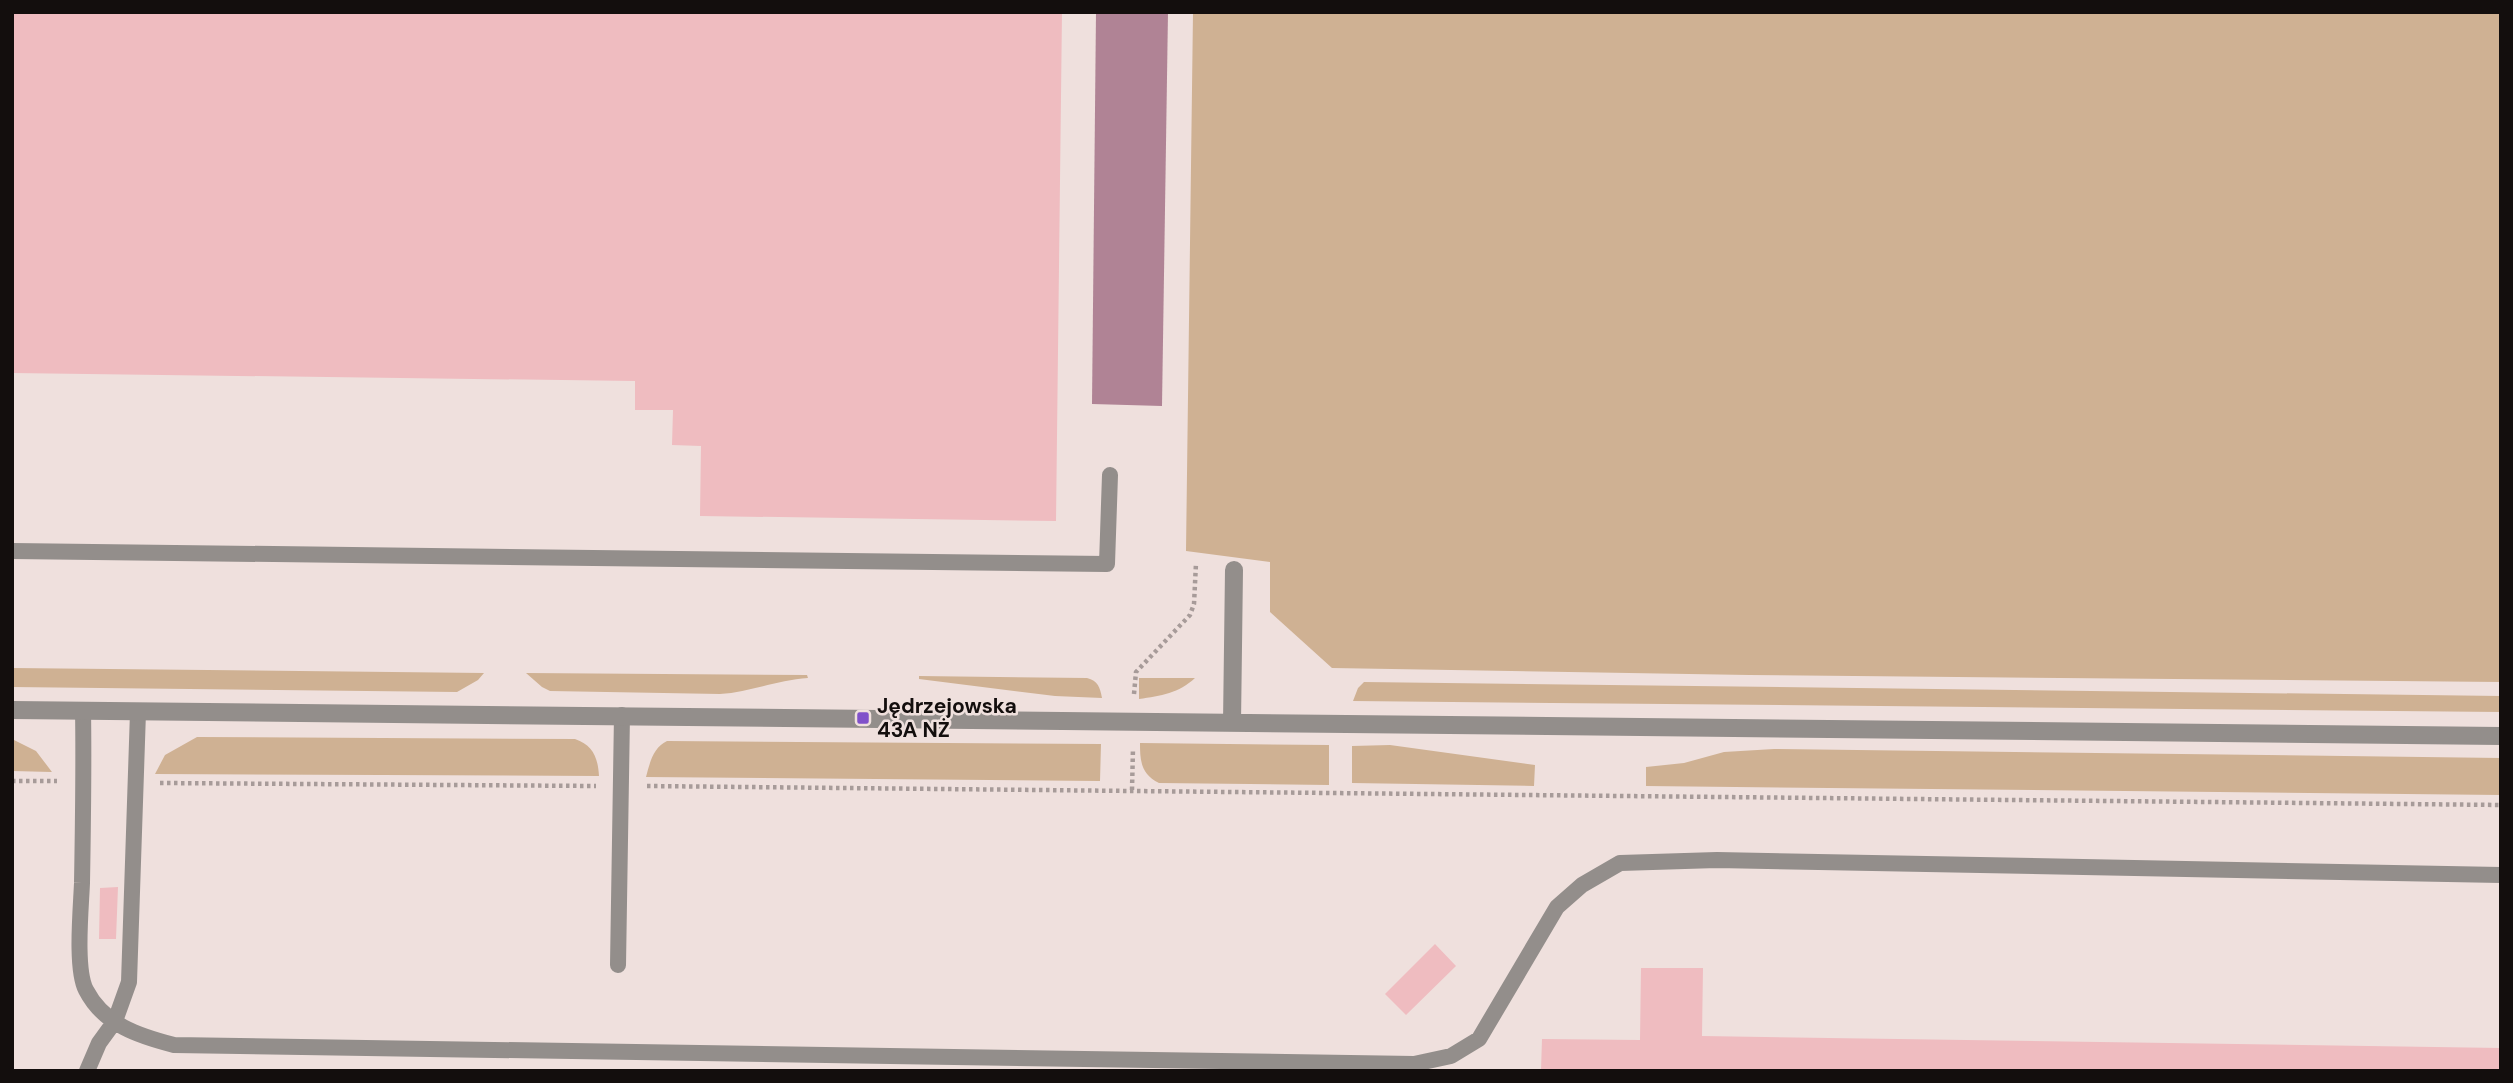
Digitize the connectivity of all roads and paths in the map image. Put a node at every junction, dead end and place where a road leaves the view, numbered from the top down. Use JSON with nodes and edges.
{"nodes":[{"id":1,"x":1110,"y":475,"type":"dead end"},
{"id":2,"x":12,"y":551,"type":"edge"},
{"id":3,"x":1196,"y":563,"type":"dead end"},
{"id":4,"x":1234,"y":570,"type":"dead end"},
{"id":5,"x":1133,"y":700,"type":"dead end"},
{"id":6,"x":12,"y":710,"type":"edge"},
{"id":7,"x":83,"y":710,"type":"junction"},
{"id":8,"x":138,"y":712,"type":"junction"},
{"id":9,"x":622,"y":715,"type":"junction"},
{"id":10,"x":1232,"y":723,"type":"junction"},
{"id":11,"x":2501,"y":736,"type":"edge"},
{"id":12,"x":1133,"y":742,"type":"dead end"},
{"id":13,"x":12,"y":781,"type":"edge"},
{"id":14,"x":84,"y":781,"type":"junction"},
{"id":15,"x":137,"y":783,"type":"junction"},
{"id":16,"x":621,"y":786,"type":"junction"},
{"id":17,"x":1132,"y":790,"type":"junction"},
{"id":18,"x":2501,"y":805,"type":"edge"},
{"id":19,"x":2501,"y":875,"type":"edge"},
{"id":20,"x":618,"y":965,"type":"dead end"},
{"id":21,"x":115,"y":1021,"type":"junction"},
{"id":22,"x":86,"y":1071,"type":"edge"}],
"edges":[{"from":1,"to":2,"type":"lane"},
{"from":3,"to":5,"type":"path"},
{"from":4,"to":10,"type":"street"},
{"from":6,"to":7,"type":"street"},
{"from":7,"to":8,"type":"street"},
{"from":7,"to":14,"type":"lane"},
{"from":8,"to":9,"type":"street"},
{"from":8,"to":15,"type":"lane"},
{"from":9,"to":10,"type":"street"},
{"from":9,"to":16,"type":"lane"},
{"from":10,"to":11,"type":"street"},
{"from":12,"to":17,"type":"path"},
{"from":13,"to":14,"type":"path"},
{"from":14,"to":21,"type":"lane"},
{"from":15,"to":16,"type":"path"},
{"from":15,"to":21,"type":"lane"},
{"from":16,"to":17,"type":"path"},
{"from":16,"to":20,"type":"lane"},
{"from":17,"to":18,"type":"path"},
{"from":19,"to":21,"type":"lane"},
{"from":21,"to":22,"type":"lane"}]}
